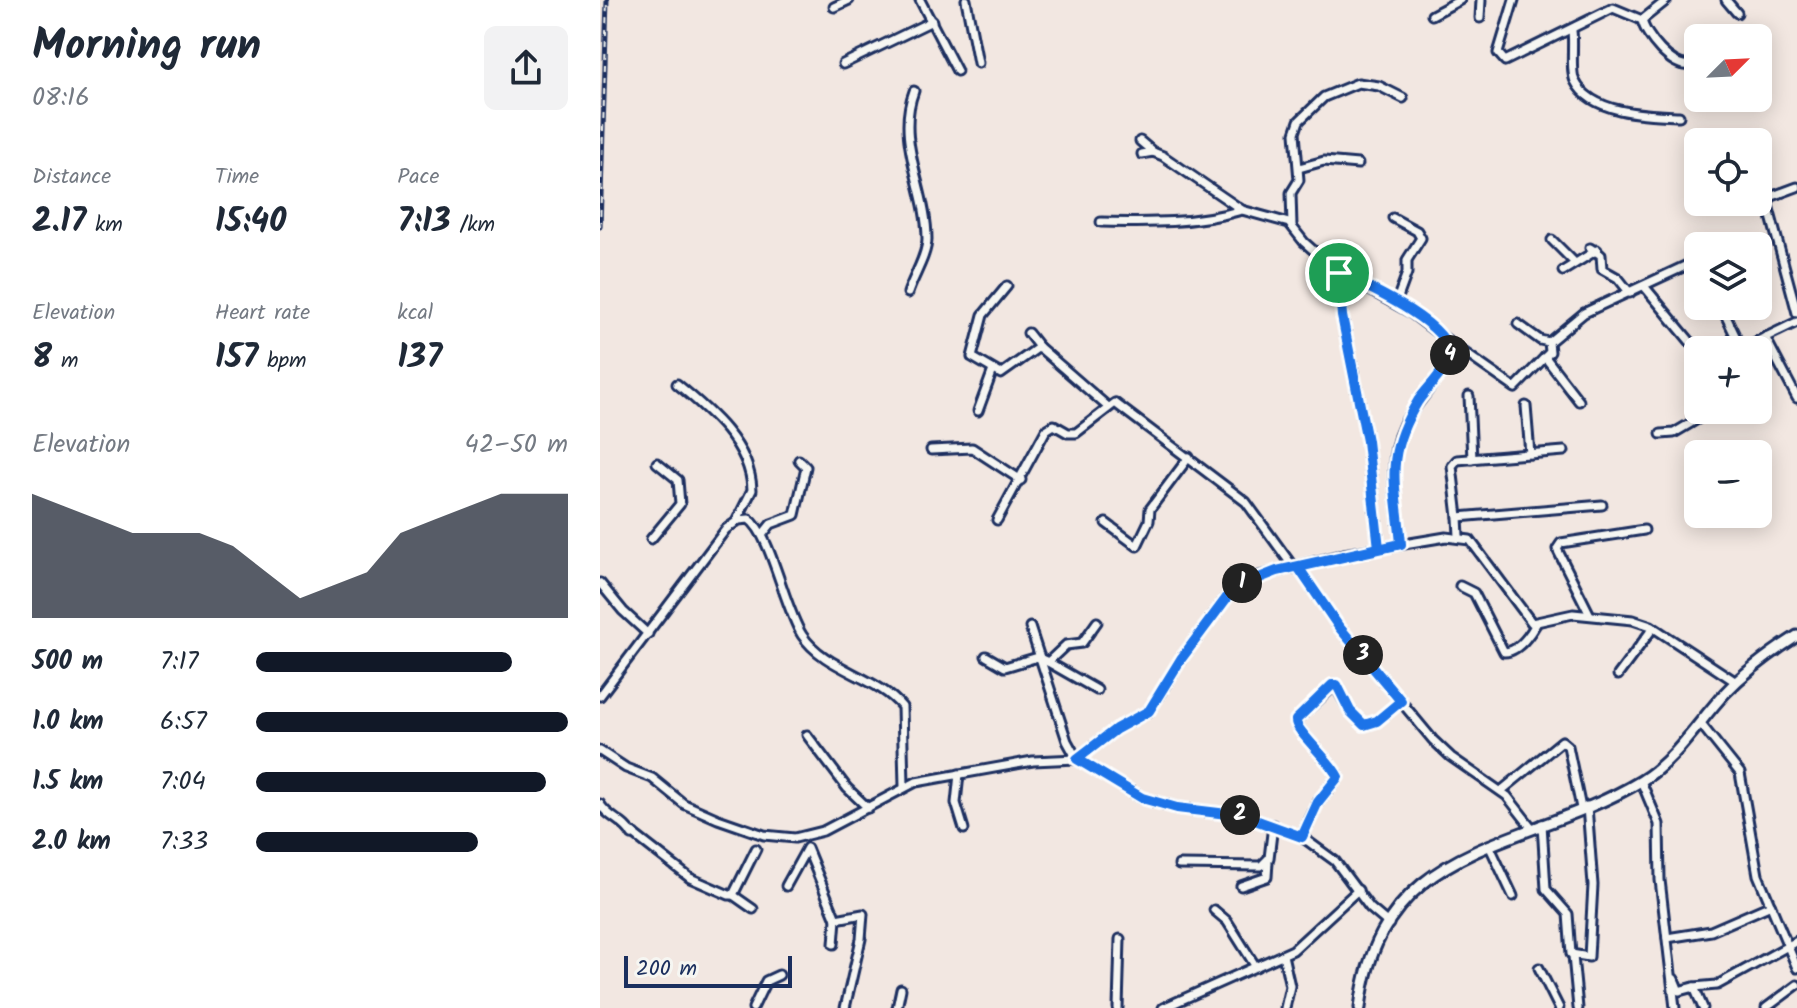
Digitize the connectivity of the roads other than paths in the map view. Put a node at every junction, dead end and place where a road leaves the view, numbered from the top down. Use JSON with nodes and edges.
{"nodes":[{"id":1,"x":849,"y":0,"type":"edge"},
{"id":2,"x":920,"y":0,"type":"edge"},
{"id":3,"x":966,"y":0,"type":"edge"},
{"id":4,"x":1460,"y":0,"type":"edge"},
{"id":5,"x":1481,"y":0,"type":"edge"},
{"id":6,"x":1514,"y":0,"type":"edge"},
{"id":7,"x":1667,"y":0,"type":"edge"},
{"id":8,"x":1726,"y":0,"type":"edge"},
{"id":9,"x":834,"y":7,"type":"dead end"},
{"id":10,"x":1737,"y":13,"type":"dead end"},
{"id":11,"x":1432,"y":15,"type":"dead end"},
{"id":12,"x":1480,"y":18,"type":"dead end"},
{"id":13,"x":1642,"y":20,"type":"junction"},
{"id":14,"x":932,"y":21,"type":"junction"},
{"id":15,"x":1572,"y":31,"type":"junction"},
{"id":16,"x":978,"y":63,"type":"dead end"},
{"id":17,"x":843,"y":64,"type":"dead end"},
{"id":18,"x":1684,"y":64,"type":"edge"},
{"id":19,"x":957,"y":71,"type":"dead end"},
{"id":20,"x":914,"y":91,"type":"dead end"},
{"id":21,"x":1403,"y":98,"type":"dead end"},
{"id":22,"x":1679,"y":116,"type":"dead end"},
{"id":23,"x":1140,"y":141,"type":"dead end"},
{"id":24,"x":1153,"y":152,"type":"junction"},
{"id":25,"x":1142,"y":154,"type":"dead end"},
{"id":26,"x":1358,"y":164,"type":"dead end"},
{"id":27,"x":1299,"y":168,"type":"junction"},
{"id":28,"x":1797,"y":187,"type":"edge"},
{"id":29,"x":1242,"y":210,"type":"junction"},
{"id":30,"x":1393,"y":218,"type":"dead end"},
{"id":31,"x":1101,"y":222,"type":"dead end"},
{"id":32,"x":1292,"y":226,"type":"junction"},
{"id":33,"x":1552,"y":240,"type":"dead end"},
{"id":34,"x":1575,"y":263,"type":"junction"},
{"id":35,"x":1684,"y":265,"type":"edge"},
{"id":36,"x":1563,"y":271,"type":"dead end"},
{"id":37,"x":1339,"y":273,"type":"junction"},
{"id":38,"x":1007,"y":286,"type":"dead end"},
{"id":39,"x":1644,"y":286,"type":"junction"},
{"id":40,"x":908,"y":293,"type":"dead end"},
{"id":41,"x":1630,"y":293,"type":"junction"},
{"id":42,"x":1396,"y":303,"type":"junction"},
{"id":43,"x":1797,"y":313,"type":"edge"},
{"id":44,"x":1797,"y":322,"type":"edge"},
{"id":45,"x":1518,"y":324,"type":"dead end"},
{"id":46,"x":1028,"y":333,"type":"dead end"},
{"id":47,"x":1686,"y":336,"type":"edge"},
{"id":48,"x":1767,"y":336,"type":"edge"},
{"id":49,"x":1447,"y":340,"type":"junction"},
{"id":50,"x":1549,"y":342,"type":"junction"},
{"id":51,"x":1039,"y":347,"type":"junction"},
{"id":52,"x":1772,"y":350,"type":"edge"},
{"id":53,"x":1545,"y":357,"type":"junction"},
{"id":54,"x":993,"y":370,"type":"junction"},
{"id":55,"x":677,"y":384,"type":"dead end"},
{"id":56,"x":1469,"y":396,"type":"dead end"},
{"id":57,"x":1797,"y":398,"type":"edge"},
{"id":58,"x":1579,"y":401,"type":"dead end"},
{"id":59,"x":1526,"y":406,"type":"dead end"},
{"id":60,"x":1108,"y":407,"type":"junction"},
{"id":61,"x":978,"y":411,"type":"dead end"},
{"id":62,"x":1689,"y":424,"type":"edge"},
{"id":63,"x":1661,"y":434,"type":"dead end"},
{"id":64,"x":931,"y":450,"type":"dead end"},
{"id":65,"x":1564,"y":451,"type":"dead end"},
{"id":66,"x":1530,"y":454,"type":"junction"},
{"id":67,"x":1189,"y":457,"type":"junction"},
{"id":68,"x":1472,"y":459,"type":"junction"},
{"id":69,"x":799,"y":460,"type":"dead end"},
{"id":70,"x":657,"y":463,"type":"dead end"},
{"id":71,"x":1021,"y":480,"type":"junction"},
{"id":72,"x":1602,"y":505,"type":"dead end"},
{"id":73,"x":1458,"y":517,"type":"junction"},
{"id":74,"x":997,"y":520,"type":"dead end"},
{"id":75,"x":736,"y":521,"type":"junction"},
{"id":76,"x":1106,"y":523,"type":"dead end"},
{"id":77,"x":1644,"y":530,"type":"dead end"},
{"id":78,"x":763,"y":534,"type":"junction"},
{"id":79,"x":1459,"y":536,"type":"junction"},
{"id":80,"x":651,"y":539,"type":"dead end"},
{"id":81,"x":1401,"y":544,"type":"junction"},
{"id":82,"x":1379,"y":548,"type":"junction"},
{"id":83,"x":1296,"y":568,"type":"junction"},
{"id":84,"x":600,"y":583,"type":"edge"},
{"id":85,"x":1460,"y":586,"type":"dead end"},
{"id":86,"x":1590,"y":615,"type":"junction"},
{"id":87,"x":1097,"y":622,"type":"dead end"},
{"id":88,"x":1536,"y":624,"type":"junction"},
{"id":89,"x":1030,"y":627,"type":"dead end"},
{"id":90,"x":1653,"y":628,"type":"junction"},
{"id":91,"x":648,"y":634,"type":"junction"},
{"id":92,"x":1797,"y":636,"type":"edge"},
{"id":93,"x":986,"y":656,"type":"dead end"},
{"id":94,"x":1038,"y":656,"type":"junction"},
{"id":95,"x":1048,"y":662,"type":"junction"},
{"id":96,"x":1618,"y":675,"type":"dead end"},
{"id":97,"x":1736,"y":682,"type":"junction"},
{"id":98,"x":1097,"y":690,"type":"dead end"},
{"id":99,"x":600,"y":696,"type":"edge"},
{"id":100,"x":1401,"y":701,"type":"junction"},
{"id":101,"x":1700,"y":723,"type":"junction"},
{"id":102,"x":807,"y":735,"type":"dead end"},
{"id":103,"x":600,"y":751,"type":"edge"},
{"id":104,"x":1077,"y":759,"type":"junction"},
{"id":105,"x":959,"y":774,"type":"junction"},
{"id":106,"x":1641,"y":781,"type":"junction"},
{"id":107,"x":904,"y":786,"type":"junction"},
{"id":108,"x":1501,"y":791,"type":"junction"},
{"id":109,"x":600,"y":804,"type":"edge"},
{"id":110,"x":1584,"y":807,"type":"junction"},
{"id":111,"x":868,"y":808,"type":"junction"},
{"id":112,"x":1273,"y":825,"type":"junction"},
{"id":113,"x":1537,"y":826,"type":"junction"},
{"id":114,"x":964,"y":829,"type":"dead end"},
{"id":115,"x":811,"y":835,"type":"junction"},
{"id":116,"x":1302,"y":837,"type":"junction"},
{"id":117,"x":1489,"y":845,"type":"junction"},
{"id":118,"x":807,"y":848,"type":"junction"},
{"id":119,"x":756,"y":849,"type":"dead end"},
{"id":120,"x":1268,"y":862,"type":"junction"},
{"id":121,"x":1179,"y":865,"type":"dead end"},
{"id":122,"x":786,"y":886,"type":"dead end"},
{"id":123,"x":1241,"y":886,"type":"dead end"},
{"id":124,"x":1358,"y":890,"type":"junction"},
{"id":125,"x":733,"y":895,"type":"junction"},
{"id":126,"x":1513,"y":896,"type":"dead end"},
{"id":127,"x":1771,"y":905,"type":"junction"},
{"id":128,"x":753,"y":909,"type":"dead end"},
{"id":129,"x":1214,"y":910,"type":"dead end"},
{"id":130,"x":836,"y":919,"type":"junction"},
{"id":131,"x":1389,"y":924,"type":"junction"},
{"id":132,"x":1667,"y":938,"type":"junction"},
{"id":133,"x":1120,"y":939,"type":"dead end"},
{"id":134,"x":1797,"y":941,"type":"edge"},
{"id":135,"x":834,"y":944,"type":"dead end"},
{"id":136,"x":1787,"y":945,"type":"junction"},
{"id":137,"x":1283,"y":955,"type":"junction"},
{"id":138,"x":1573,"y":956,"type":"junction"},
{"id":139,"x":1670,"y":966,"type":"junction"},
{"id":140,"x":1256,"y":967,"type":"junction"},
{"id":141,"x":1539,"y":968,"type":"dead end"},
{"id":142,"x":1797,"y":968,"type":"edge"},
{"id":143,"x":779,"y":975,"type":"dead end"},
{"id":144,"x":1797,"y":985,"type":"edge"},
{"id":145,"x":1694,"y":987,"type":"junction"},
{"id":146,"x":901,"y":989,"type":"dead end"},
{"id":147,"x":753,"y":1008,"type":"edge"},
{"id":148,"x":845,"y":1008,"type":"edge"},
{"id":149,"x":897,"y":1008,"type":"edge"},
{"id":150,"x":1118,"y":1008,"type":"edge"},
{"id":151,"x":1163,"y":1008,"type":"edge"},
{"id":152,"x":1285,"y":1008,"type":"edge"},
{"id":153,"x":1360,"y":1008,"type":"edge"},
{"id":154,"x":1559,"y":1008,"type":"edge"},
{"id":155,"x":1578,"y":1008,"type":"edge"},
{"id":156,"x":1675,"y":1008,"type":"edge"},
{"id":157,"x":1703,"y":1008,"type":"edge"},
{"id":158,"x":1766,"y":1008,"type":"edge"}],
"edges":[{"from":1,"to":9,"type":"street"},
{"from":2,"to":14,"type":"street"},
{"from":3,"to":16,"type":"street"},
{"from":4,"to":11,"type":"street"},
{"from":5,"to":12,"type":"street"},
{"from":6,"to":15,"type":"street"},
{"from":7,"to":13,"type":"street"},
{"from":8,"to":10,"type":"street"},
{"from":13,"to":15,"type":"street"},
{"from":13,"to":18,"type":"street"},
{"from":14,"to":17,"type":"street"},
{"from":14,"to":19,"type":"street"},
{"from":15,"to":22,"type":"street"},
{"from":20,"to":40,"type":"street"},
{"from":21,"to":27,"type":"street"},
{"from":23,"to":24,"type":"street"},
{"from":24,"to":25,"type":"street"},
{"from":24,"to":29,"type":"street"},
{"from":26,"to":27,"type":"street"},
{"from":27,"to":32,"type":"street"},
{"from":28,"to":43,"type":"street"},
{"from":29,"to":31,"type":"street"},
{"from":29,"to":32,"type":"street"},
{"from":30,"to":42,"type":"street"},
{"from":32,"to":37,"type":"street"},
{"from":33,"to":34,"type":"street"},
{"from":34,"to":36,"type":"street"},
{"from":34,"to":41,"type":"street"},
{"from":35,"to":39,"type":"street"},
{"from":37,"to":42,"type":"street"},
{"from":37,"to":82,"type":"street"},
{"from":38,"to":54,"type":"street"},
{"from":39,"to":41,"type":"street"},
{"from":39,"to":47,"type":"street"},
{"from":41,"to":50,"type":"street"},
{"from":42,"to":49,"type":"street"},
{"from":44,"to":48,"type":"street"},
{"from":45,"to":50,"type":"street"},
{"from":46,"to":51,"type":"street"},
{"from":49,"to":53,"type":"street"},
{"from":49,"to":81,"type":"street"},
{"from":50,"to":53,"type":"street"},
{"from":51,"to":54,"type":"street"},
{"from":51,"to":60,"type":"street"},
{"from":52,"to":57,"type":"street"},
{"from":53,"to":58,"type":"street"},
{"from":54,"to":61,"type":"street"},
{"from":55,"to":75,"type":"street"},
{"from":56,"to":68,"type":"street"},
{"from":59,"to":66,"type":"street"},
{"from":60,"to":67,"type":"street"},
{"from":60,"to":71,"type":"street"},
{"from":62,"to":63,"type":"street"},
{"from":64,"to":71,"type":"street"},
{"from":65,"to":66,"type":"street"},
{"from":66,"to":68,"type":"street"},
{"from":67,"to":76,"type":"street"},
{"from":67,"to":83,"type":"street"},
{"from":68,"to":73,"type":"street"},
{"from":69,"to":78,"type":"street"},
{"from":70,"to":80,"type":"street"},
{"from":71,"to":74,"type":"street"},
{"from":72,"to":73,"type":"street"},
{"from":73,"to":79,"type":"street"},
{"from":75,"to":78,"type":"street"},
{"from":75,"to":91,"type":"street"},
{"from":77,"to":86,"type":"street"},
{"from":78,"to":107,"type":"street"},
{"from":79,"to":81,"type":"street"},
{"from":79,"to":88,"type":"street"},
{"from":81,"to":82,"type":"street"},
{"from":82,"to":83,"type":"street"},
{"from":83,"to":100,"type":"street"},
{"from":83,"to":104,"type":"street"},
{"from":84,"to":91,"type":"street"},
{"from":85,"to":88,"type":"street"},
{"from":86,"to":88,"type":"street"},
{"from":86,"to":90,"type":"street"},
{"from":87,"to":95,"type":"street"},
{"from":89,"to":94,"type":"street"},
{"from":90,"to":96,"type":"street"},
{"from":90,"to":97,"type":"street"},
{"from":91,"to":99,"type":"street"},
{"from":92,"to":97,"type":"street"},
{"from":93,"to":94,"type":"street"},
{"from":94,"to":95,"type":"street"},
{"from":94,"to":104,"type":"street"},
{"from":95,"to":98,"type":"street"},
{"from":97,"to":101,"type":"street"},
{"from":100,"to":108,"type":"street"},
{"from":100,"to":116,"type":"street"},
{"from":101,"to":106,"type":"street"},
{"from":101,"to":127,"type":"street"},
{"from":102,"to":111,"type":"street"},
{"from":103,"to":115,"type":"street"},
{"from":104,"to":105,"type":"street"},
{"from":104,"to":112,"type":"street"},
{"from":105,"to":107,"type":"street"},
{"from":105,"to":114,"type":"street"},
{"from":106,"to":110,"type":"street"},
{"from":106,"to":132,"type":"street"},
{"from":107,"to":111,"type":"street"},
{"from":108,"to":110,"type":"street"},
{"from":108,"to":113,"type":"street"},
{"from":109,"to":125,"type":"street"},
{"from":110,"to":113,"type":"street"},
{"from":110,"to":138,"type":"street"},
{"from":111,"to":115,"type":"street"},
{"from":112,"to":116,"type":"street"},
{"from":112,"to":120,"type":"street"},
{"from":113,"to":117,"type":"street"},
{"from":113,"to":138,"type":"street"},
{"from":115,"to":118,"type":"street"},
{"from":116,"to":124,"type":"street"},
{"from":117,"to":126,"type":"street"},
{"from":117,"to":131,"type":"street"},
{"from":118,"to":122,"type":"street"},
{"from":118,"to":130,"type":"street"},
{"from":119,"to":125,"type":"street"},
{"from":120,"to":121,"type":"street"},
{"from":120,"to":123,"type":"street"},
{"from":124,"to":131,"type":"street"},
{"from":124,"to":137,"type":"street"},
{"from":125,"to":128,"type":"street"},
{"from":127,"to":132,"type":"street"},
{"from":127,"to":136,"type":"street"},
{"from":129,"to":140,"type":"street"},
{"from":130,"to":135,"type":"street"},
{"from":130,"to":148,"type":"street"},
{"from":131,"to":153,"type":"street"},
{"from":132,"to":139,"type":"street"},
{"from":133,"to":150,"type":"street"},
{"from":134,"to":136,"type":"street"},
{"from":136,"to":142,"type":"street"},
{"from":136,"to":145,"type":"street"},
{"from":137,"to":140,"type":"street"},
{"from":137,"to":152,"type":"street"},
{"from":138,"to":155,"type":"street"},
{"from":139,"to":145,"type":"street"},
{"from":139,"to":156,"type":"street"},
{"from":140,"to":151,"type":"street"},
{"from":141,"to":154,"type":"street"},
{"from":143,"to":147,"type":"street"},
{"from":144,"to":158,"type":"street"},
{"from":145,"to":157,"type":"street"},
{"from":146,"to":149,"type":"street"}]}
